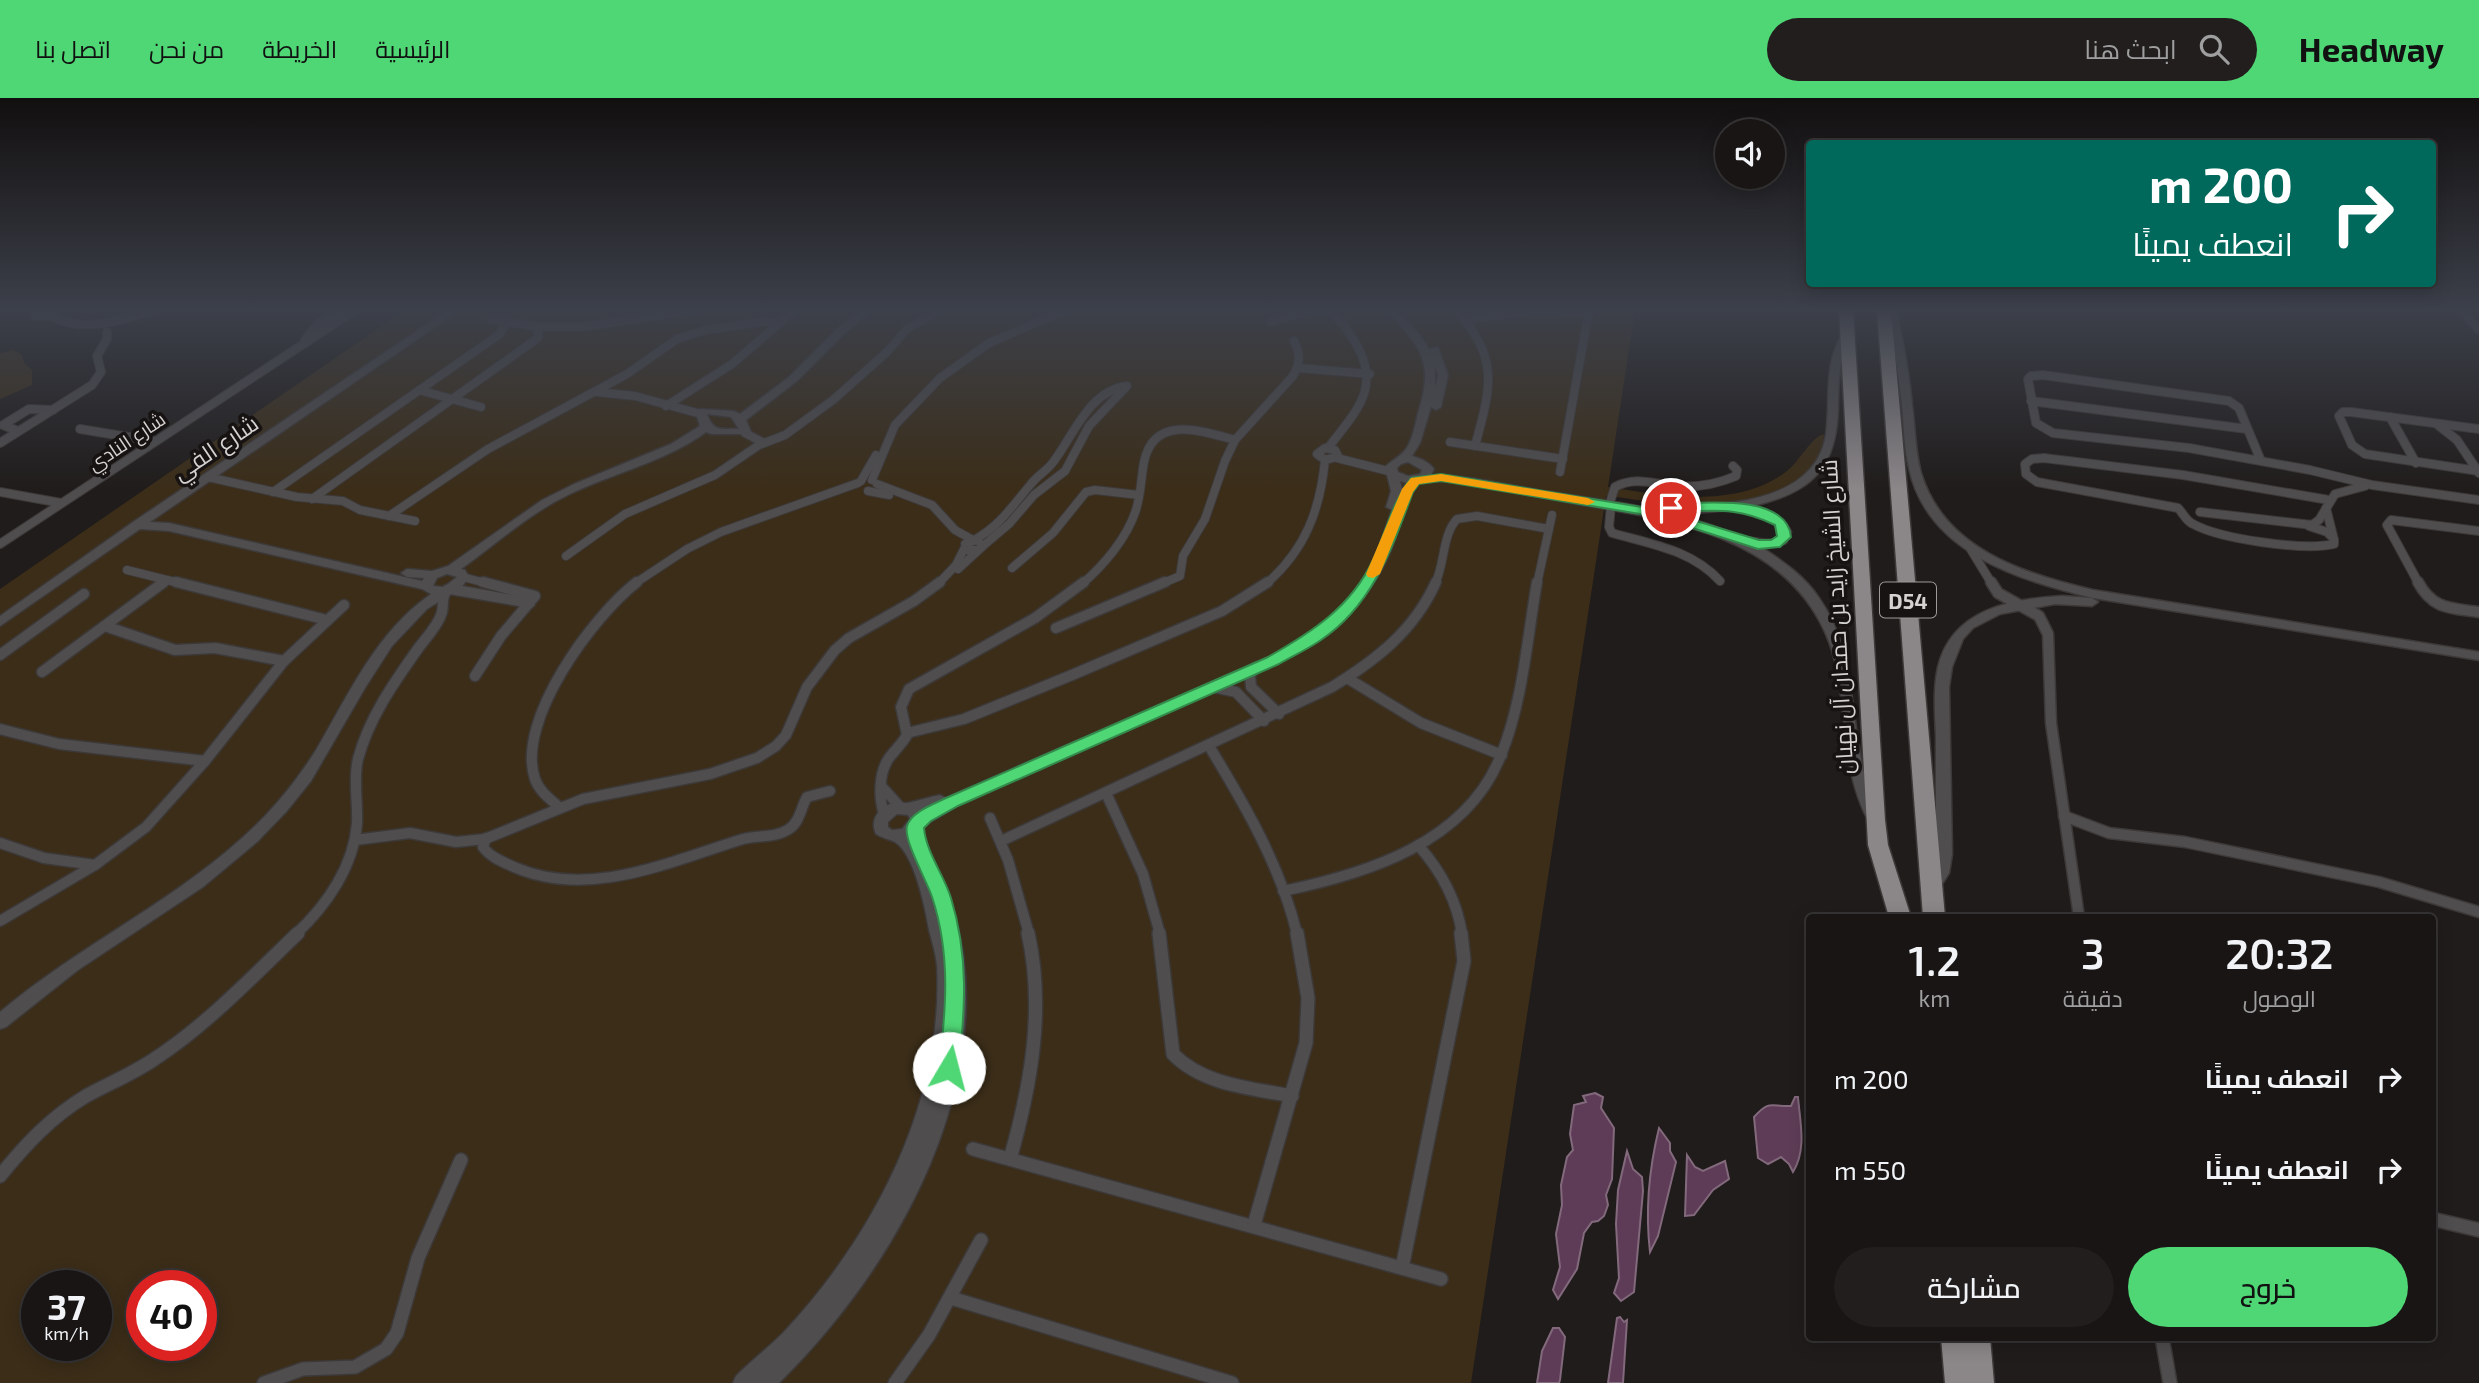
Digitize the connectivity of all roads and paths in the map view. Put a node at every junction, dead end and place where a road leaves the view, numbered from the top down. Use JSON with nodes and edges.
{"nodes":[{"id":1,"x":100,"y":370,"type":"edge"},
{"id":2,"x":259,"y":370,"type":"edge"},
{"id":3,"x":366,"y":370,"type":"edge"},
{"id":4,"x":448,"y":370,"type":"edge"},
{"id":5,"x":495,"y":370,"type":"edge"},
{"id":6,"x":630,"y":370,"type":"edge"},
{"id":7,"x":723,"y":370,"type":"edge"},
{"id":8,"x":794,"y":370,"type":"edge"},
{"id":9,"x":802,"y":370,"type":"edge"},
{"id":10,"x":867,"y":370,"type":"edge"},
{"id":11,"x":951,"y":370,"type":"edge"},
{"id":12,"x":1297,"y":370,"type":"edge"},
{"id":13,"x":1322,"y":370,"type":"edge"},
{"id":14,"x":1369,"y":370,"type":"edge"},
{"id":15,"x":1431,"y":370,"type":"edge"},
{"id":16,"x":1441,"y":370,"type":"edge"},
{"id":17,"x":1489,"y":370,"type":"edge"},
{"id":18,"x":1579,"y":370,"type":"edge"},
{"id":19,"x":1835,"y":370,"type":"edge"},
{"id":20,"x":1848,"y":370,"type":"edge"},
{"id":21,"x":1889,"y":370,"type":"edge"},
{"id":22,"x":1902,"y":370,"type":"edge"},
{"id":23,"x":1370,"y":374,"type":"junction"},
{"id":24,"x":419,"y":390,"type":"junction"},
{"id":25,"x":594,"y":392,"type":"junction"},
{"id":26,"x":456,"y":399,"type":"junction"},
{"id":27,"x":2031,"y":401,"type":"junction"},
{"id":28,"x":666,"y":406,"type":"junction"},
{"id":29,"x":481,"y":407,"type":"dead end"},
{"id":30,"x":53,"y":410,"type":"junction"},
{"id":31,"x":701,"y":414,"type":"junction"},
{"id":32,"x":735,"y":416,"type":"junction"},
{"id":33,"x":2390,"y":417,"type":"junction"},
{"id":34,"x":2436,"y":423,"type":"junction"},
{"id":35,"x":80,"y":429,"type":"dead end"},
{"id":36,"x":711,"y":429,"type":"junction"},
{"id":37,"x":2247,"y":429,"type":"junction"},
{"id":38,"x":2479,"y":429,"type":"edge"},
{"id":39,"x":19,"y":431,"type":"junction"},
{"id":40,"x":745,"y":433,"type":"junction"},
{"id":41,"x":1235,"y":440,"type":"junction"},
{"id":42,"x":153,"y":441,"type":"junction"},
{"id":43,"x":1450,"y":442,"type":"dead end"},
{"id":44,"x":0,"y":443,"type":"edge"},
{"id":45,"x":764,"y":443,"type":"junction"},
{"id":46,"x":1475,"y":446,"type":"junction"},
{"id":47,"x":881,"y":447,"type":"junction"},
{"id":48,"x":1328,"y":448,"type":"junction"},
{"id":49,"x":1337,"y":458,"type":"junction"},
{"id":50,"x":1325,"y":460,"type":"junction"},
{"id":51,"x":1401,"y":460,"type":"junction"},
{"id":52,"x":1563,"y":460,"type":"junction"},
{"id":53,"x":2261,"y":461,"type":"junction"},
{"id":54,"x":2416,"y":463,"type":"junction"},
{"id":55,"x":1733,"y":466,"type":"dead end"},
{"id":56,"x":1421,"y":472,"type":"junction"},
{"id":57,"x":1560,"y":472,"type":"dead end"},
{"id":58,"x":2479,"y":472,"type":"edge"},
{"id":59,"x":1392,"y":473,"type":"junction"},
{"id":60,"x":208,"y":477,"type":"junction"},
{"id":61,"x":875,"y":482,"type":"junction"},
{"id":62,"x":2372,"y":485,"type":"junction"},
{"id":63,"x":862,"y":486,"type":"junction"},
{"id":64,"x":0,"y":492,"type":"edge"},
{"id":65,"x":273,"y":492,"type":"junction"},
{"id":66,"x":1139,"y":495,"type":"junction"},
{"id":67,"x":312,"y":499,"type":"junction"},
{"id":68,"x":2479,"y":500,"type":"edge"},
{"id":69,"x":1611,"y":502,"type":"junction"},
{"id":70,"x":61,"y":503,"type":"junction"},
{"id":71,"x":2327,"y":504,"type":"junction"},
{"id":72,"x":1735,"y":506,"type":"junction"},
{"id":73,"x":2200,"y":512,"type":"dead end"},
{"id":74,"x":155,"y":513,"type":"junction"},
{"id":75,"x":1552,"y":515,"type":"dead end"},
{"id":76,"x":389,"y":516,"type":"junction"},
{"id":77,"x":415,"y":521,"type":"dead end"},
{"id":78,"x":137,"y":525,"type":"junction"},
{"id":79,"x":2309,"y":526,"type":"junction"},
{"id":80,"x":1549,"y":529,"type":"junction"},
{"id":81,"x":2479,"y":531,"type":"edge"},
{"id":82,"x":1724,"y":534,"type":"junction"},
{"id":83,"x":2333,"y":536,"type":"junction"},
{"id":84,"x":0,"y":544,"type":"edge"},
{"id":85,"x":973,"y":545,"type":"junction"},
{"id":86,"x":1970,"y":548,"type":"junction"},
{"id":87,"x":566,"y":556,"type":"dead end"},
{"id":88,"x":1012,"y":568,"type":"dead end"},
{"id":89,"x":127,"y":570,"type":"dead end"},
{"id":90,"x":459,"y":574,"type":"junction"},
{"id":91,"x":167,"y":580,"type":"junction"},
{"id":92,"x":1720,"y":581,"type":"dead end"},
{"id":93,"x":428,"y":583,"type":"junction"},
{"id":94,"x":447,"y":590,"type":"junction"},
{"id":95,"x":2067,"y":593,"type":"junction"},
{"id":96,"x":84,"y":594,"type":"dead end"},
{"id":97,"x":532,"y":599,"type":"junction"},
{"id":98,"x":2018,"y":604,"type":"junction"},
{"id":99,"x":344,"y":606,"type":"dead end"},
{"id":100,"x":2479,"y":612,"type":"edge"},
{"id":101,"x":2163,"y":613,"type":"dead end"},
{"id":102,"x":327,"y":620,"type":"junction"},
{"id":103,"x":0,"y":622,"type":"edge"},
{"id":104,"x":105,"y":625,"type":"junction"},
{"id":105,"x":1056,"y":628,"type":"dead end"},
{"id":106,"x":0,"y":655,"type":"edge"},
{"id":107,"x":2479,"y":656,"type":"edge"},
{"id":108,"x":284,"y":661,"type":"junction"},
{"id":109,"x":1255,"y":668,"type":"junction"},
{"id":110,"x":42,"y":672,"type":"dead end"},
{"id":111,"x":475,"y":676,"type":"dead end"},
{"id":112,"x":1347,"y":678,"type":"junction"},
{"id":113,"x":1213,"y":687,"type":"junction"},
{"id":114,"x":1279,"y":714,"type":"junction"},
{"id":115,"x":1264,"y":721,"type":"junction"},
{"id":116,"x":0,"y":729,"type":"edge"},
{"id":117,"x":907,"y":733,"type":"junction"},
{"id":118,"x":1209,"y":746,"type":"junction"},
{"id":119,"x":1502,"y":755,"type":"junction"},
{"id":120,"x":205,"y":761,"type":"junction"},
{"id":121,"x":883,"y":788,"type":"junction"},
{"id":122,"x":830,"y":791,"type":"dead end"},
{"id":123,"x":1106,"y":793,"type":"junction"},
{"id":124,"x":565,"y":805,"type":"junction"},
{"id":125,"x":904,"y":808,"type":"junction"},
{"id":126,"x":884,"y":815,"type":"junction"},
{"id":127,"x":2063,"y":816,"type":"junction"},
{"id":128,"x":990,"y":818,"type":"dead end"},
{"id":129,"x":1875,"y":820,"type":"junction"},
{"id":130,"x":916,"y":825,"type":"junction"},
{"id":131,"x":898,"y":836,"type":"junction"},
{"id":132,"x":486,"y":838,"type":"junction"},
{"id":133,"x":355,"y":840,"type":"junction"},
{"id":134,"x":1001,"y":841,"type":"junction"},
{"id":135,"x":0,"y":843,"type":"edge"},
{"id":136,"x":1418,"y":845,"type":"junction"},
{"id":137,"x":94,"y":865,"type":"junction"},
{"id":138,"x":1931,"y":889,"type":"junction"},
{"id":139,"x":1283,"y":891,"type":"junction"},
{"id":140,"x":2479,"y":912,"type":"edge"},
{"id":141,"x":1899,"y":914,"type":"edge"},
{"id":142,"x":1934,"y":914,"type":"edge"},
{"id":143,"x":2079,"y":914,"type":"edge"},
{"id":144,"x":0,"y":921,"type":"edge"},
{"id":145,"x":0,"y":1011,"type":"edge"},
{"id":146,"x":0,"y":1022,"type":"edge"},
{"id":147,"x":1292,"y":1096,"type":"junction"},
{"id":148,"x":973,"y":1149,"type":"dead end"},
{"id":149,"x":1010,"y":1159,"type":"junction"},
{"id":150,"x":461,"y":1160,"type":"dead end"},
{"id":151,"x":0,"y":1176,"type":"edge"},
{"id":152,"x":2436,"y":1220,"type":"edge"},
{"id":153,"x":1254,"y":1225,"type":"junction"},
{"id":154,"x":2479,"y":1230,"type":"edge"},
{"id":155,"x":982,"y":1240,"type":"dead end"},
{"id":156,"x":1402,"y":1268,"type":"junction"},
{"id":157,"x":1441,"y":1279,"type":"dead end"},
{"id":158,"x":951,"y":1298,"type":"junction"},
{"id":159,"x":1955,"y":1341,"type":"edge"},
{"id":160,"x":1976,"y":1341,"type":"edge"},
{"id":161,"x":2163,"y":1341,"type":"edge"},
{"id":162,"x":264,"y":1383,"type":"edge"},
{"id":163,"x":743,"y":1383,"type":"edge"},
{"id":164,"x":764,"y":1383,"type":"edge"},
{"id":165,"x":895,"y":1383,"type":"edge"},
{"id":166,"x":1232,"y":1383,"type":"edge"},
{"id":167,"x":1959,"y":1383,"type":"edge"},
{"id":168,"x":1980,"y":1383,"type":"edge"},
{"id":169,"x":2170,"y":1383,"type":"edge"}],
"edges":[{"from":1,"to":30,"type":"street"},
{"from":2,"to":42,"type":"street","name":"شارع النادي"},
{"from":3,"to":60,"type":"street","name":"شارع الفي"},
{"from":4,"to":24,"type":"street"},
{"from":5,"to":26,"type":"street"},
{"from":6,"to":25,"type":"street"},
{"from":7,"to":28,"type":"street"},
{"from":8,"to":32,"type":"street"},
{"from":9,"to":32,"type":"street"},
{"from":10,"to":45,"type":"street"},
{"from":11,"to":47,"type":"street"},
{"from":12,"to":41,"type":"street"},
{"from":13,"to":23,"type":"street"},
{"from":14,"to":23,"type":"street"},
{"from":15,"to":51,"type":"street"},
{"from":16,"to":56,"type":"street"},
{"from":17,"to":46,"type":"street"},
{"from":18,"to":52,"type":"street"},
{"from":19,"to":72,"type":"street"},
{"from":20,"to":129,"type":"highway","name":"شارع الشيخ زايد بن حمدان آل نهيان","number":"D54"},
{"from":21,"to":138,"type":"highway","number":"D54"},
{"from":22,"to":86,"type":"street"},
{"from":23,"to":48,"type":"street"},
{"from":24,"to":26,"type":"street"},
{"from":24,"to":65,"type":"street"},
{"from":25,"to":28,"type":"street"},
{"from":25,"to":76,"type":"street"},
{"from":26,"to":29,"type":"street"},
{"from":26,"to":67,"type":"street"},
{"from":27,"to":37,"type":"street"},
{"from":27,"to":37,"type":"street"},
{"from":27,"to":53,"type":"street"},
{"from":28,"to":31,"type":"street"},
{"from":30,"to":39,"type":"street"},
{"from":30,"to":39,"type":"street"},
{"from":31,"to":32,"type":"street"},
{"from":31,"to":36,"type":"street"},
{"from":32,"to":40,"type":"street"},
{"from":33,"to":34,"type":"street"},
{"from":33,"to":54,"type":"street"},
{"from":33,"to":54,"type":"street"},
{"from":34,"to":38,"type":"street"},
{"from":34,"to":58,"type":"street"},
{"from":35,"to":42,"type":"street"},
{"from":36,"to":40,"type":"street"},
{"from":36,"to":90,"type":"street"},
{"from":37,"to":53,"type":"street"},
{"from":39,"to":44,"type":"street"},
{"from":40,"to":45,"type":"street"},
{"from":41,"to":66,"type":"street"},
{"from":41,"to":105,"type":"street"},
{"from":42,"to":70,"type":"street","name":"شارع النادي"},
{"from":43,"to":46,"type":"street"},
{"from":45,"to":87,"type":"street"},
{"from":46,"to":52,"type":"street"},
{"from":47,"to":61,"type":"street"},
{"from":47,"to":63,"type":"street"},
{"from":48,"to":49,"type":"street"},
{"from":48,"to":50,"type":"street"},
{"from":49,"to":50,"type":"street"},
{"from":49,"to":59,"type":"street"},
{"from":50,"to":117,"type":"street"},
{"from":51,"to":56,"type":"street"},
{"from":51,"to":59,"type":"street"},
{"from":52,"to":57,"type":"street"},
{"from":53,"to":62,"type":"street"},
{"from":54,"to":58,"type":"street"},
{"from":55,"to":69,"type":"street"},
{"from":56,"to":59,"type":"street"},
{"from":56,"to":69,"type":"street"},
{"from":56,"to":109,"type":"street"},
{"from":59,"to":125,"type":"street"},
{"from":60,"to":65,"type":"street"},
{"from":60,"to":74,"type":"street","name":"شارع الفي"},
{"from":61,"to":63,"type":"street"},
{"from":61,"to":85,"type":"street"},
{"from":62,"to":68,"type":"street"},
{"from":62,"to":71,"type":"street"},
{"from":63,"to":85,"type":"street"},
{"from":63,"to":124,"type":"street"},
{"from":64,"to":70,"type":"street"},
{"from":65,"to":67,"type":"street"},
{"from":66,"to":88,"type":"street"},
{"from":66,"to":117,"type":"street"},
{"from":67,"to":76,"type":"street"},
{"from":69,"to":72,"type":"street"},
{"from":69,"to":82,"type":"street"},
{"from":69,"to":92,"type":"street"},
{"from":70,"to":84,"type":"street","name":"شارع النادي"},
{"from":71,"to":79,"type":"street"},
{"from":71,"to":83,"type":"street"},
{"from":71,"to":83,"type":"street"},
{"from":72,"to":82,"type":"street"},
{"from":73,"to":79,"type":"street"},
{"from":74,"to":78,"type":"street","name":"شارع الفي"},
{"from":74,"to":93,"type":"street"},
{"from":75,"to":80,"type":"street"},
{"from":76,"to":77,"type":"street"},
{"from":78,"to":93,"type":"street"},
{"from":78,"to":103,"type":"street","name":"شارع الفي"},
{"from":79,"to":83,"type":"street"},
{"from":80,"to":112,"type":"street"},
{"from":80,"to":119,"type":"street"},
{"from":81,"to":100,"type":"street"},
{"from":82,"to":129,"type":"street"},
{"from":85,"to":85,"type":"street"},
{"from":85,"to":124,"type":"street"},
{"from":86,"to":95,"type":"street"},
{"from":86,"to":98,"type":"street"},
{"from":89,"to":91,"type":"street"},
{"from":90,"to":93,"type":"street"},
{"from":90,"to":94,"type":"street"},
{"from":90,"to":97,"type":"street"},
{"from":91,"to":102,"type":"street"},
{"from":91,"to":104,"type":"street"},
{"from":93,"to":94,"type":"street"},
{"from":93,"to":145,"type":"street"},
{"from":94,"to":97,"type":"street"},
{"from":94,"to":133,"type":"street"},
{"from":94,"to":146,"type":"street"},
{"from":95,"to":98,"type":"street"},
{"from":95,"to":101,"type":"street"},
{"from":95,"to":107,"type":"street"},
{"from":96,"to":106,"type":"street"},
{"from":97,"to":111,"type":"street"},
{"from":98,"to":127,"type":"street"},
{"from":98,"to":138,"type":"street"},
{"from":99,"to":102,"type":"street"},
{"from":102,"to":108,"type":"street"},
{"from":104,"to":108,"type":"street"},
{"from":104,"to":110,"type":"street"},
{"from":108,"to":120,"type":"street"},
{"from":109,"to":113,"type":"street"},
{"from":109,"to":114,"type":"street"},
{"from":112,"to":114,"type":"street"},
{"from":112,"to":119,"type":"street"},
{"from":113,"to":115,"type":"street"},
{"from":113,"to":130,"type":"street"},
{"from":114,"to":115,"type":"street"},
{"from":115,"to":118,"type":"street"},
{"from":116,"to":120,"type":"street"},
{"from":117,"to":121,"type":"street"},
{"from":118,"to":123,"type":"street"},
{"from":118,"to":139,"type":"street"},
{"from":119,"to":136,"type":"street"},
{"from":120,"to":137,"type":"street"},
{"from":121,"to":125,"type":"street"},
{"from":121,"to":126,"type":"street"},
{"from":122,"to":132,"type":"street"},
{"from":123,"to":134,"type":"street"},
{"from":123,"to":147,"type":"street"},
{"from":124,"to":132,"type":"street"},
{"from":125,"to":126,"type":"street"},
{"from":125,"to":130,"type":"street"},
{"from":126,"to":131,"type":"street"},
{"from":127,"to":140,"type":"street"},
{"from":127,"to":143,"type":"street"},
{"from":128,"to":134,"type":"street"},
{"from":129,"to":141,"type":"highway","name":"شارع الشيخ زايد بن حمدان آل نهيان","number":"D54"},
{"from":130,"to":131,"type":"street"},
{"from":130,"to":164,"type":"street"},
{"from":131,"to":163,"type":"street"},
{"from":132,"to":133,"type":"street"},
{"from":133,"to":151,"type":"street"},
{"from":134,"to":149,"type":"street"},
{"from":135,"to":137,"type":"street"},
{"from":136,"to":139,"type":"street"},
{"from":136,"to":156,"type":"street"},
{"from":137,"to":144,"type":"street"},
{"from":138,"to":142,"type":"highway","number":"D54"},
{"from":139,"to":147,"type":"street"},
{"from":147,"to":153,"type":"street"},
{"from":148,"to":149,"type":"street"},
{"from":149,"to":153,"type":"street"},
{"from":150,"to":162,"type":"street"},
{"from":152,"to":154,"type":"street"},
{"from":153,"to":156,"type":"street"},
{"from":155,"to":158,"type":"street"},
{"from":156,"to":157,"type":"street"},
{"from":158,"to":165,"type":"street"},
{"from":158,"to":166,"type":"street"},
{"from":159,"to":167,"type":"highway"},
{"from":160,"to":168,"type":"highway"},
{"from":161,"to":169,"type":"street"}]}
